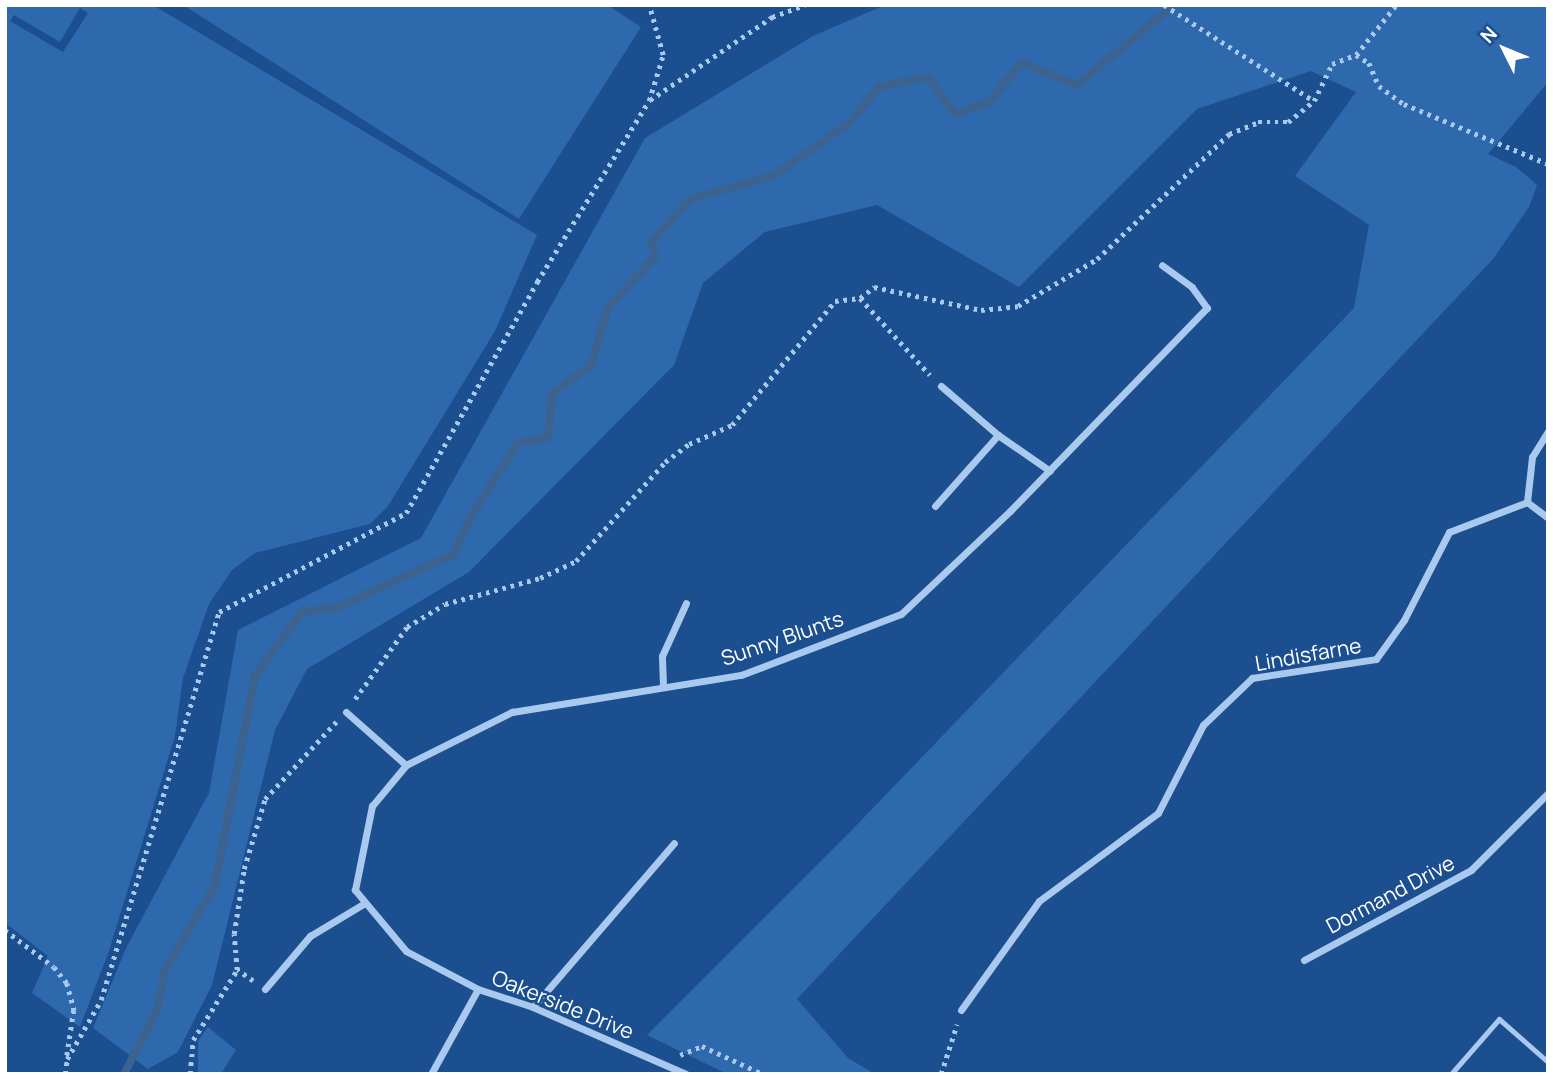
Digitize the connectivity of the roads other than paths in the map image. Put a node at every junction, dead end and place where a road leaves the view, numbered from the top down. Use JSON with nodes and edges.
{"nodes":[{"id":1,"x":1162,"y":265,"type":"dead end"},
{"id":2,"x":941,"y":387,"type":"road end"},
{"id":3,"x":1548,"y":431,"type":"edge"},
{"id":4,"x":998,"y":435,"type":"junction"},
{"id":5,"x":1050,"y":471,"type":"junction"},
{"id":6,"x":1527,"y":502,"type":"junction"},
{"id":7,"x":935,"y":506,"type":"dead end"},
{"id":8,"x":1548,"y":518,"type":"edge"},
{"id":9,"x":686,"y":603,"type":"dead end"},
{"id":10,"x":663,"y":686,"type":"junction"},
{"id":11,"x":346,"y":712,"type":"road end"},
{"id":12,"x":407,"y":765,"type":"junction"},
{"id":13,"x":1548,"y":793,"type":"edge"},
{"id":14,"x":674,"y":843,"type":"dead end"},
{"id":15,"x":365,"y":903,"type":"junction"},
{"id":16,"x":1304,"y":960,"type":"dead end"},
{"id":17,"x":265,"y":989,"type":"road end"},
{"id":18,"x":478,"y":989,"type":"junction"},
{"id":19,"x":533,"y":1007,"type":"junction"},
{"id":20,"x":961,"y":1010,"type":"road end"},
{"id":21,"x":1548,"y":1062,"type":"edge"},
{"id":22,"x":431,"y":1074,"type":"edge"},
{"id":23,"x":686,"y":1074,"type":"edge"},
{"id":24,"x":1451,"y":1074,"type":"edge"}],
"edges":[{"from":1,"to":5,"type":"street","name":"Sunny Blunts"},
{"from":2,"to":4,"type":"street"},
{"from":3,"to":6,"type":"street"},
{"from":4,"to":5,"type":"street"},
{"from":4,"to":7,"type":"street"},
{"from":5,"to":10,"type":"street","name":"Sunny Blunts"},
{"from":6,"to":8,"type":"street"},
{"from":6,"to":20,"type":"street","name":"Lindisfarne"},
{"from":9,"to":10,"type":"street"},
{"from":10,"to":12,"type":"street","name":"Sunny Blunts"},
{"from":11,"to":12,"type":"street"},
{"from":12,"to":15,"type":"street","name":"Sunny Blunts"},
{"from":13,"to":16,"type":"street","name":"Dormand Drive"},
{"from":14,"to":19,"type":"street"},
{"from":15,"to":17,"type":"street"},
{"from":15,"to":18,"type":"street","name":"Sunny Blunts"},
{"from":18,"to":19,"type":"street","name":"Oakerside Drive"},
{"from":18,"to":22,"type":"street","name":"Oakerside Drive"},
{"from":19,"to":23,"type":"street","name":"Oakerside Drive"},
{"from":21,"to":24,"type":"lane"}]}
